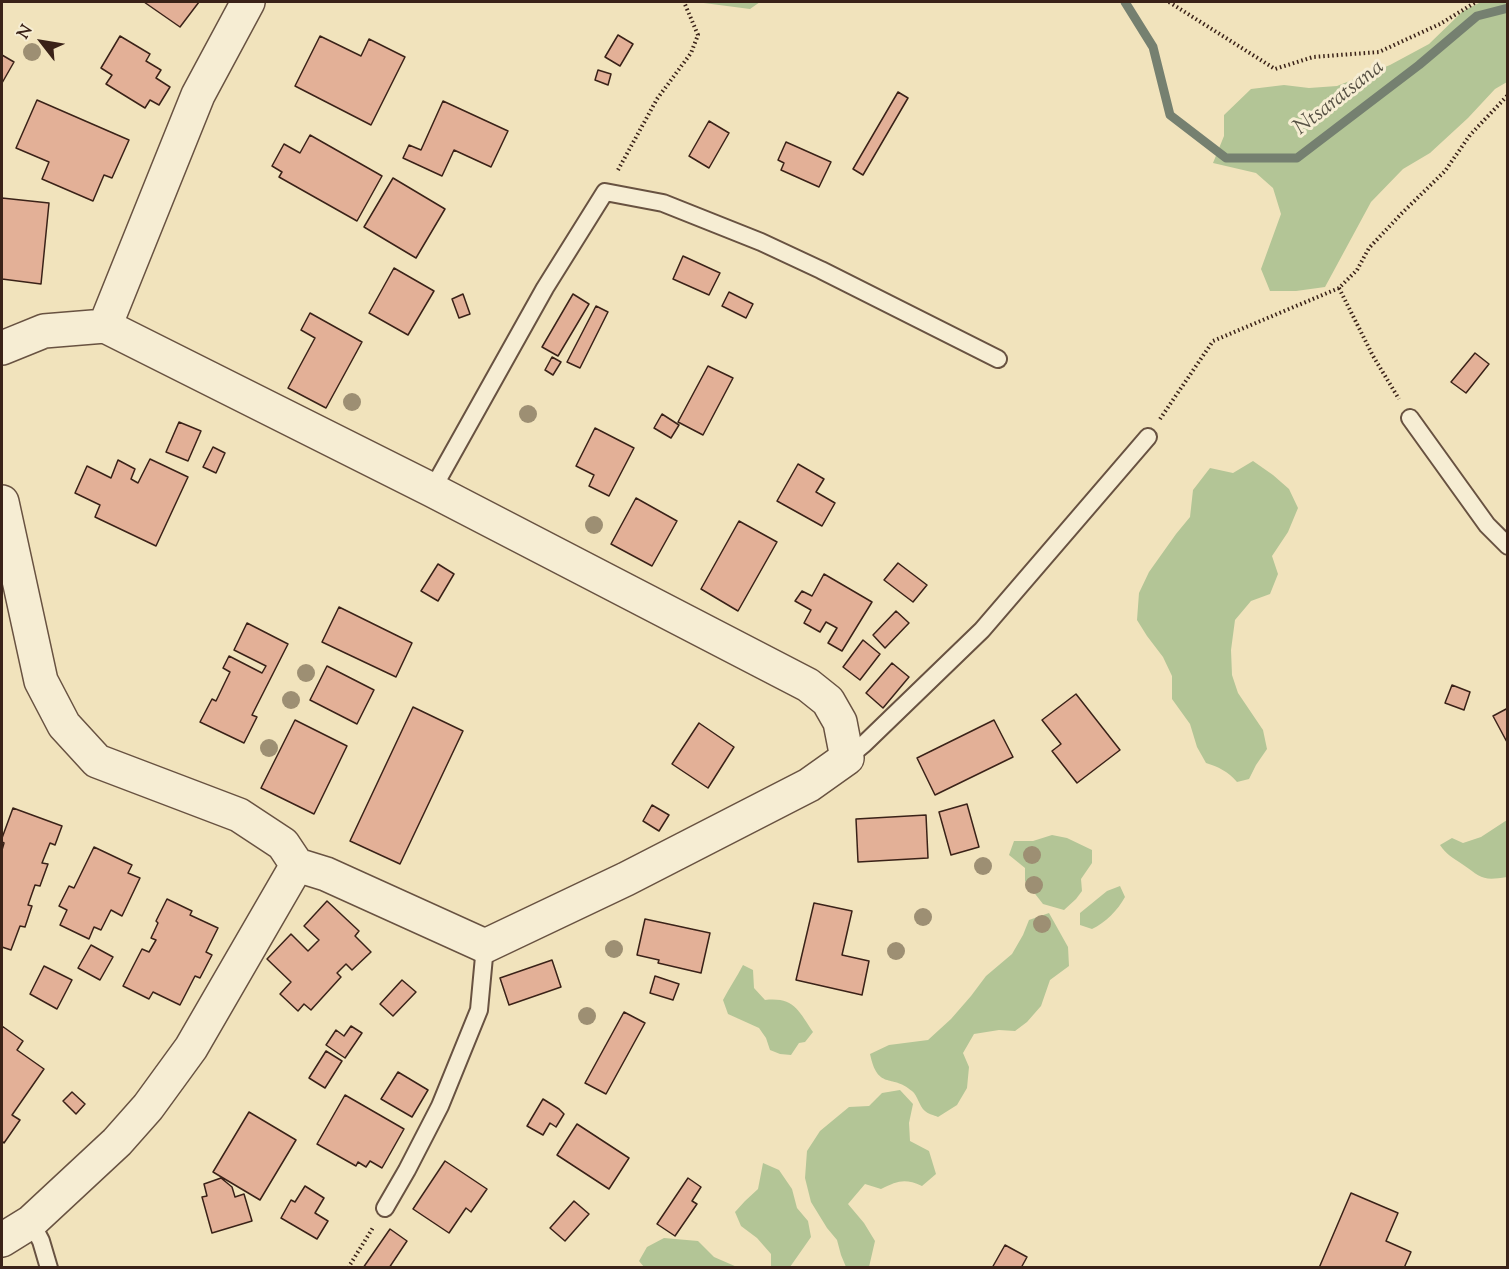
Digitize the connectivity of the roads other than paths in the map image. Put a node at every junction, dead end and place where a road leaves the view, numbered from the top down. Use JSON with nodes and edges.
{"nodes":[{"id":1,"x":248,"y":2,"type":"edge"},
{"id":2,"x":105,"y":326,"type":"junction"},
{"id":3,"x":2,"y":348,"type":"edge"},
{"id":4,"x":998,"y":359,"type":"dead end"},
{"id":5,"x":1410,"y":418,"type":"road end"},
{"id":6,"x":1148,"y":437,"type":"road end"},
{"id":7,"x":432,"y":490,"type":"junction"},
{"id":8,"x":2,"y":502,"type":"edge"},
{"id":9,"x":1508,"y":546,"type":"edge"},
{"id":10,"x":847,"y":758,"type":"junction"},
{"id":11,"x":297,"y":866,"type":"junction"},
{"id":12,"x":485,"y":946,"type":"junction"},
{"id":13,"x":385,"y":1208,"type":"road end"},
{"id":14,"x":31,"y":1222,"type":"junction"},
{"id":15,"x":2,"y":1240,"type":"edge"},
{"id":16,"x":49,"y":1268,"type":"edge"}],
"edges":[{"from":1,"to":2,"type":"street"},
{"from":2,"to":3,"type":"street"},
{"from":2,"to":7,"type":"street"},
{"from":4,"to":7,"type":"lane"},
{"from":5,"to":9,"type":"lane"},
{"from":6,"to":10,"type":"lane"},
{"from":7,"to":10,"type":"street"},
{"from":8,"to":11,"type":"street"},
{"from":10,"to":12,"type":"street"},
{"from":11,"to":12,"type":"street"},
{"from":11,"to":14,"type":"street"},
{"from":12,"to":13,"type":"lane"},
{"from":14,"to":15,"type":"street"},
{"from":14,"to":16,"type":"lane"}]}
